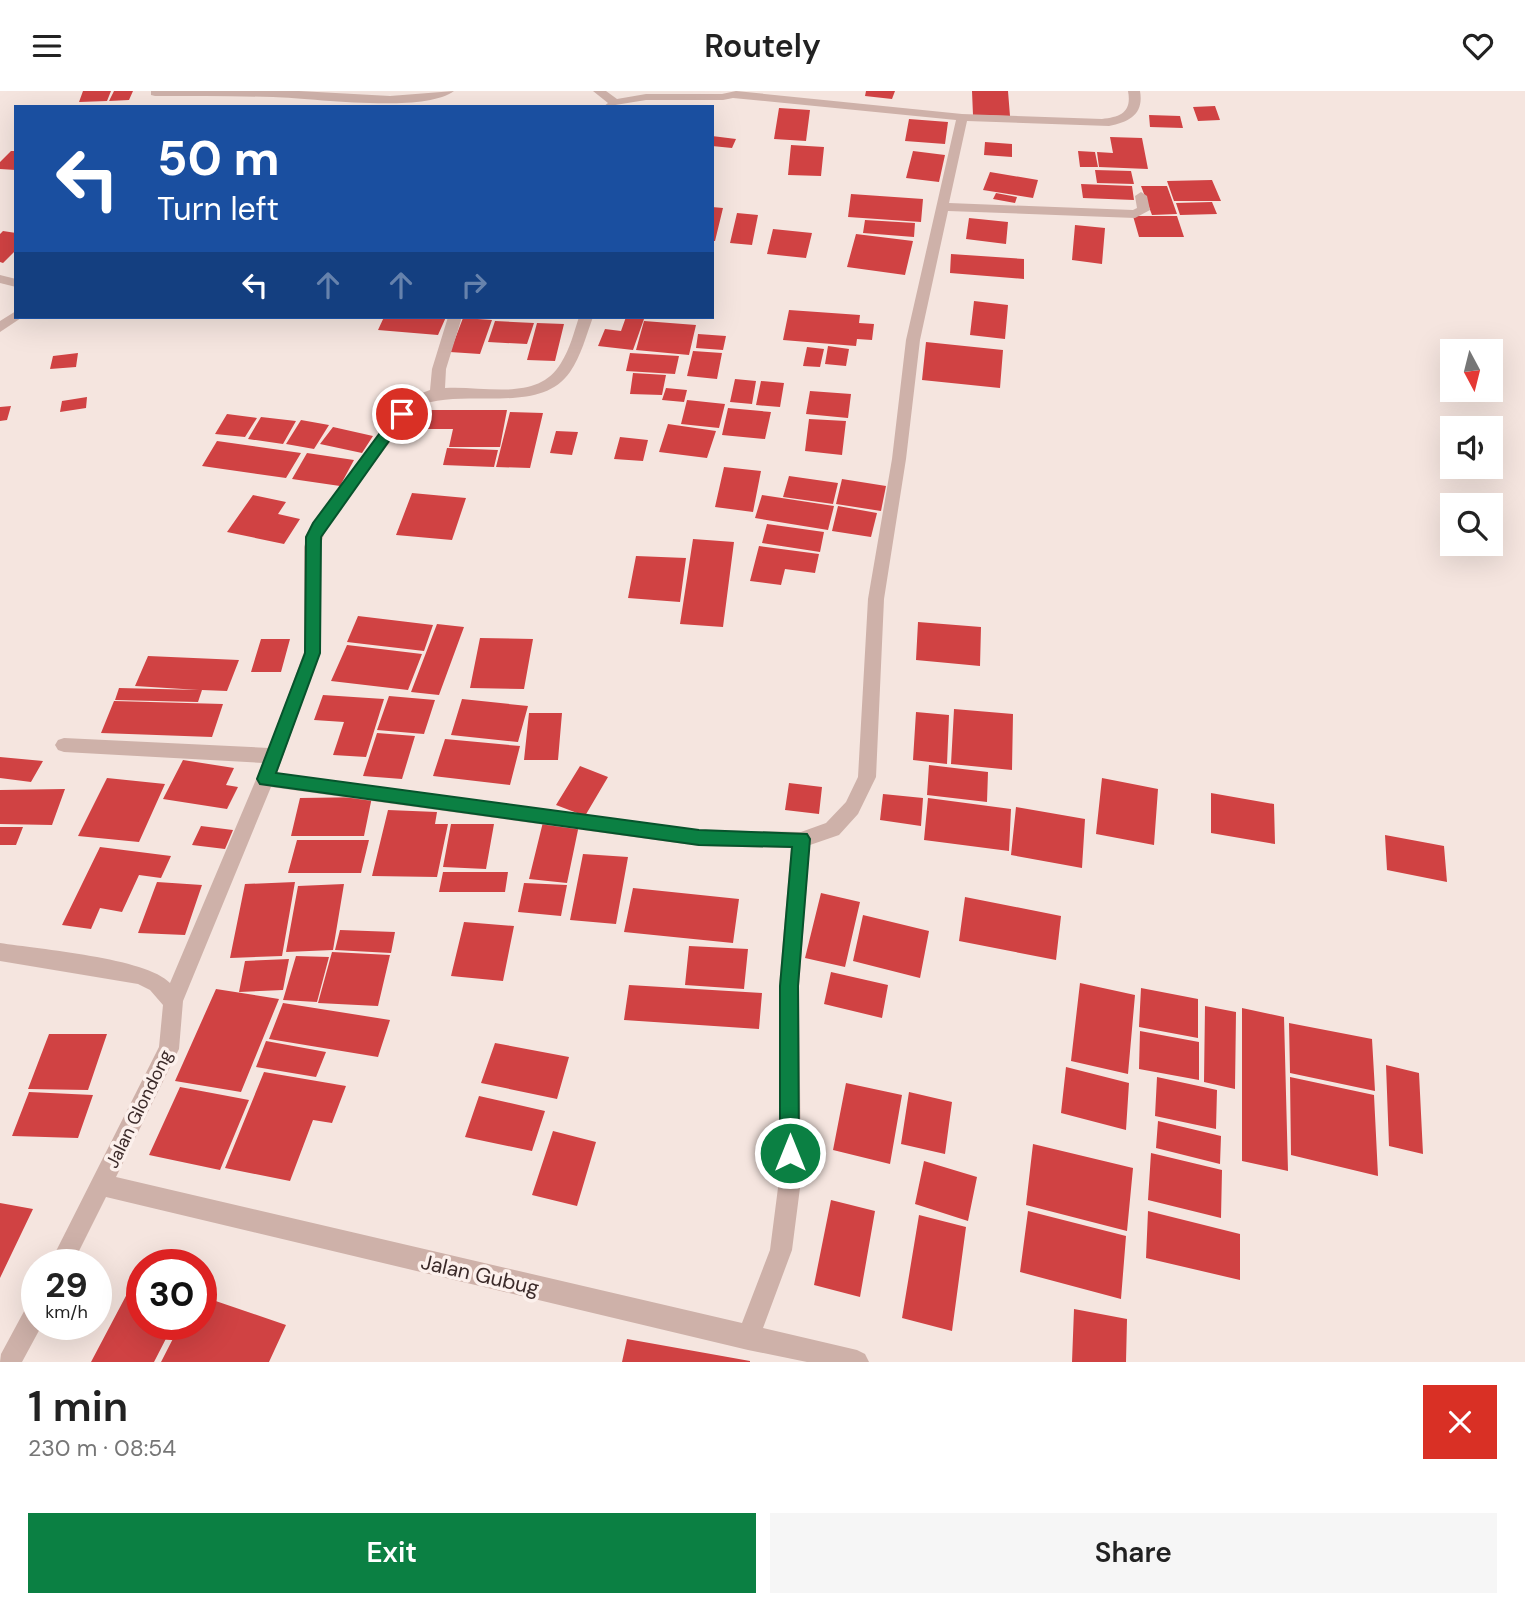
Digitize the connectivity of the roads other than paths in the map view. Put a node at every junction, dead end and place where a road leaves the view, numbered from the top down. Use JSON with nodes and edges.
{"nodes":[{"id":1,"x":448,"y":91,"type":"edge"},
{"id":2,"x":599,"y":91,"type":"edge"},
{"id":3,"x":1134,"y":91,"type":"edge"},
{"id":4,"x":155,"y":92,"type":"edge"},
{"id":5,"x":734,"y":93,"type":"edge"},
{"id":6,"x":612,"y":104,"type":"edge"},
{"id":7,"x":962,"y":117,"type":"junction"},
{"id":8,"x":1141,"y":196,"type":"dead end"},
{"id":9,"x":944,"y":207,"type":"junction"},
{"id":10,"x":14,"y":317,"type":"edge"},
{"id":11,"x":454,"y":319,"type":"edge"},
{"id":12,"x":585,"y":319,"type":"edge"},
{"id":13,"x":0,"y":328,"type":"edge"},
{"id":14,"x":437,"y":393,"type":"junction"},
{"id":15,"x":64,"y":745,"type":"dead end"},
{"id":16,"x":275,"y":756,"type":"junction"},
{"id":17,"x":266,"y":779,"type":"junction"},
{"id":18,"x":801,"y":839,"type":"junction"},
{"id":19,"x":0,"y":952,"type":"edge"},
{"id":20,"x":173,"y":1001,"type":"junction"},
{"id":21,"x":102,"y":1185,"type":"junction"},
{"id":22,"x":68,"y":1249,"type":"edge"},
{"id":23,"x":748,"y":1338,"type":"junction"},
{"id":24,"x":21,"y":1340,"type":"edge"},
{"id":25,"x":9,"y":1362,"type":"edge"},
{"id":26,"x":857,"y":1362,"type":"edge"}],
"edges":[{"from":1,"to":4,"type":"street"},
{"from":2,"to":6,"type":"street"},
{"from":3,"to":7,"type":"street"},
{"from":5,"to":6,"type":"street"},
{"from":5,"to":7,"type":"street"},
{"from":7,"to":9,"type":"street"},
{"from":8,"to":9,"type":"street"},
{"from":9,"to":18,"type":"street"},
{"from":10,"to":13,"type":"street"},
{"from":11,"to":14,"type":"street"},
{"from":12,"to":14,"type":"street"},
{"from":14,"to":16,"type":"street","name":"Jalan Glondong"},
{"from":15,"to":16,"type":"street"},
{"from":16,"to":17,"type":"street","name":"Jalan Glondong"},
{"from":17,"to":18,"type":"street"},
{"from":17,"to":20,"type":"street","name":"Jalan Glondong"},
{"from":18,"to":23,"type":"street"},
{"from":19,"to":20,"type":"street"},
{"from":20,"to":21,"type":"street","name":"Jalan Glondong"},
{"from":21,"to":22,"type":"street","name":"Jalan Glondong"},
{"from":21,"to":23,"type":"street","name":"Jalan Gubug"},
{"from":23,"to":26,"type":"street","name":"Jalan Gubug"},
{"from":24,"to":25,"type":"street"}]}
